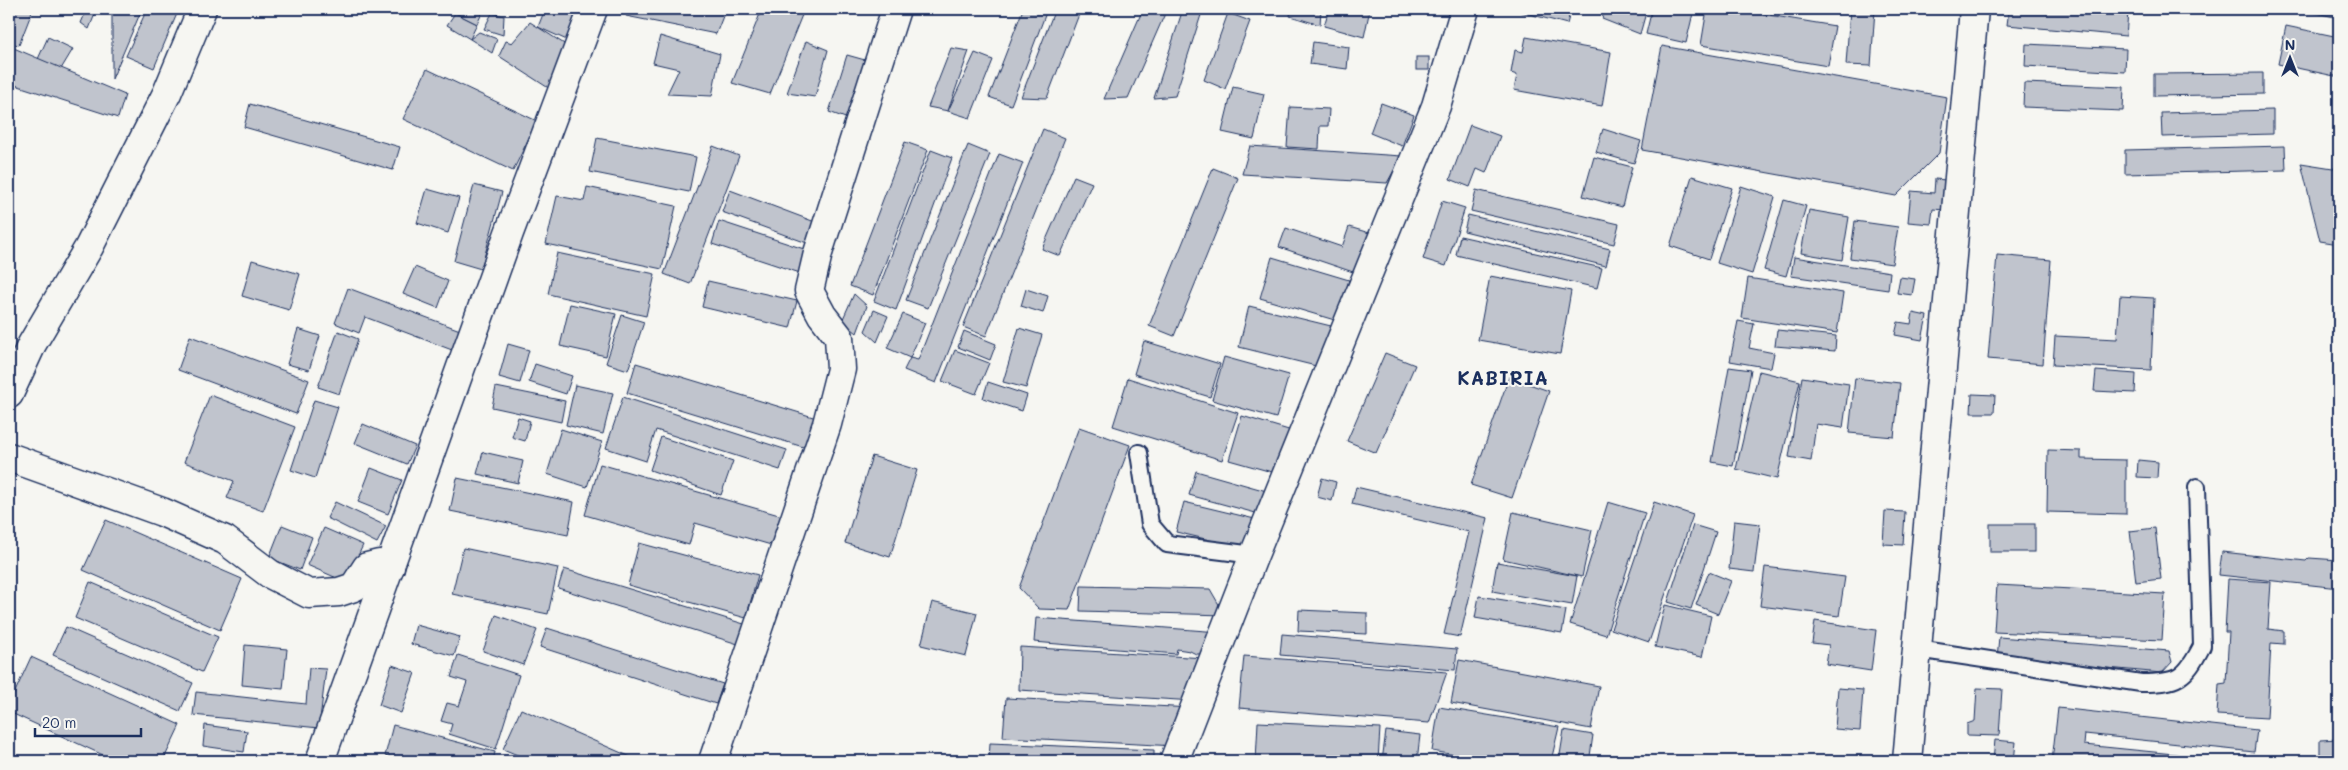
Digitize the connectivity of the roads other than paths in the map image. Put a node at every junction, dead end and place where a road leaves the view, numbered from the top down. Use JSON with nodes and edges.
{"nodes":[{"id":1,"x":202,"y":9,"type":"edge"},
{"id":2,"x":593,"y":9,"type":"edge"},
{"id":3,"x":896,"y":9,"type":"edge"},
{"id":4,"x":1465,"y":9,"type":"edge"},
{"id":5,"x":1974,"y":9,"type":"edge"},
{"id":6,"x":9,"y":394,"type":"edge"},
{"id":7,"x":1139,"y":452,"type":"dead end"},
{"id":8,"x":9,"y":458,"type":"edge"},
{"id":9,"x":2197,"y":487,"type":"dead end"},
{"id":10,"x":1254,"y":555,"type":"junction"},
{"id":11,"x":390,"y":567,"type":"junction"},
{"id":12,"x":1917,"y":649,"type":"junction"},
{"id":13,"x":320,"y":761,"type":"edge"},
{"id":14,"x":714,"y":761,"type":"edge"},
{"id":15,"x":1174,"y":761,"type":"edge"},
{"id":16,"x":1907,"y":761,"type":"edge"}],
"edges":[{"from":1,"to":6,"type":"street"},
{"from":2,"to":11,"type":"street"},
{"from":3,"to":14,"type":"street"},
{"from":4,"to":10,"type":"street"},
{"from":5,"to":12,"type":"street"},
{"from":7,"to":10,"type":"lane"},
{"from":8,"to":11,"type":"street"},
{"from":9,"to":12,"type":"lane"},
{"from":10,"to":15,"type":"street"},
{"from":11,"to":13,"type":"street"},
{"from":12,"to":16,"type":"street"}]}
